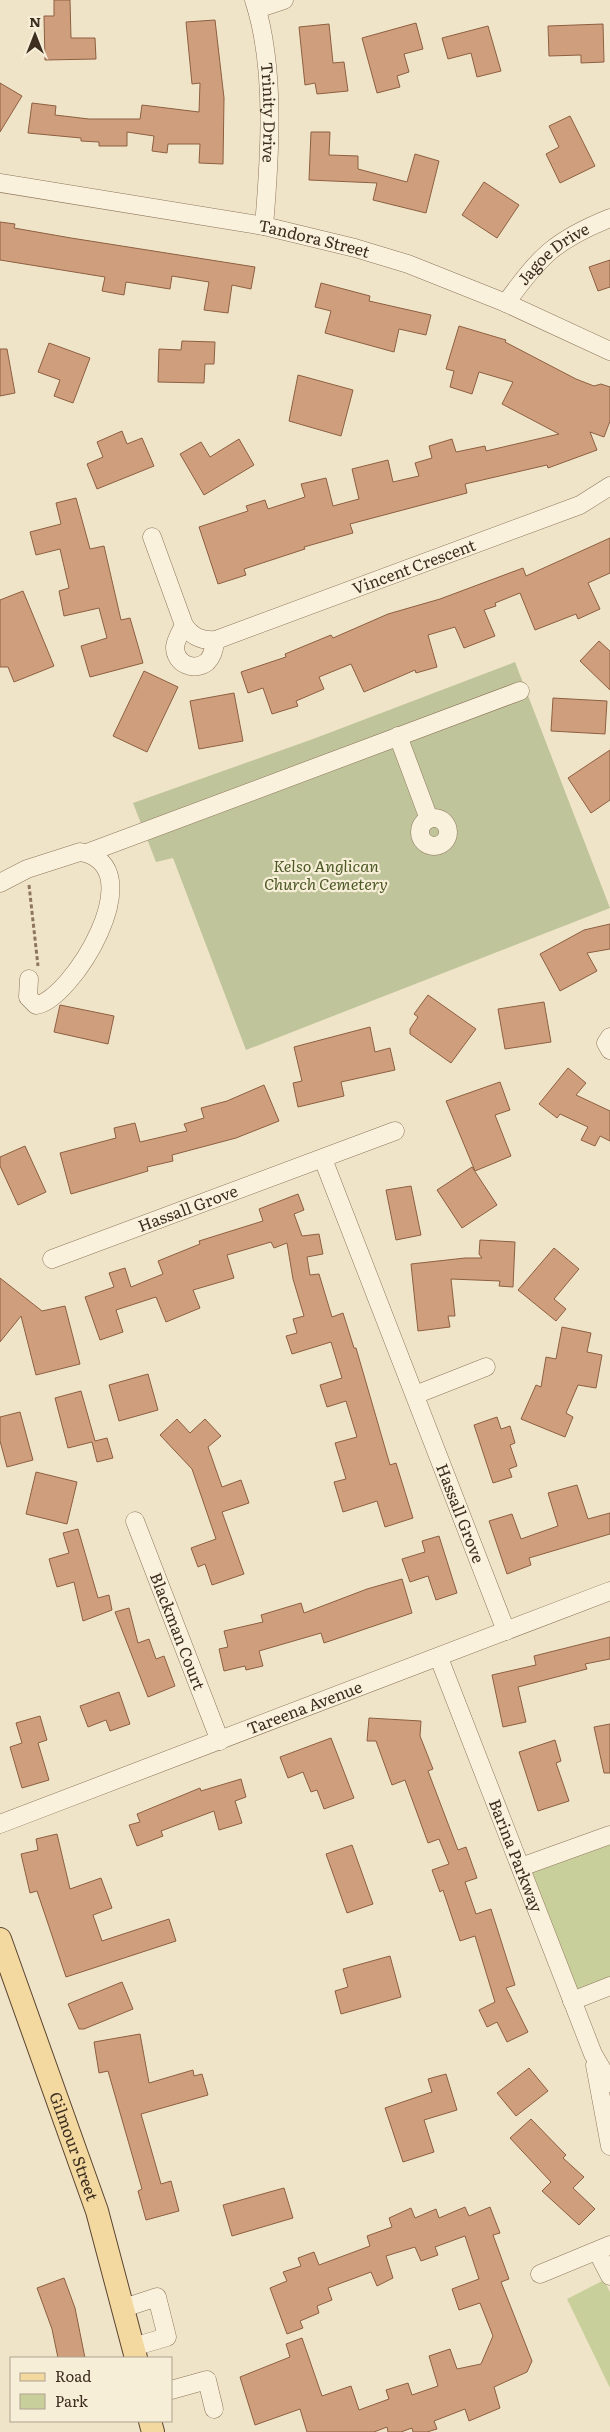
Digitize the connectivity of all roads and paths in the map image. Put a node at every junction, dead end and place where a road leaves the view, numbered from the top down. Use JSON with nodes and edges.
{"nodes":[{"id":1,"x":284,"y":0,"type":"edge"},
{"id":2,"x":255,"y":4,"type":"edge"},
{"id":3,"x":0,"y":183,"type":"edge"},
{"id":4,"x":610,"y":218,"type":"edge"},
{"id":5,"x":264,"y":226,"type":"junction"},
{"id":6,"x":506,"y":303,"type":"junction"},
{"id":7,"x":610,"y":351,"type":"edge"},
{"id":8,"x":610,"y":486,"type":"edge"},
{"id":9,"x":152,"y":537,"type":"dead end"},
{"id":10,"x":184,"y":625,"type":"junction"},
{"id":11,"x":216,"y":640,"type":"junction"},
{"id":12,"x":520,"y":691,"type":"dead end"},
{"id":13,"x":398,"y":736,"type":"junction"},
{"id":14,"x":429,"y":819,"type":"dead end"},
{"id":15,"x":87,"y":853,"type":"junction"},
{"id":16,"x":29,"y":882,"type":"dead end"},
{"id":17,"x":0,"y":883,"type":"edge"},
{"id":18,"x":29,"y":979,"type":"dead end"},
{"id":19,"x":31,"y":1006,"type":"junction"},
{"id":20,"x":610,"y":1036,"type":"edge"},
{"id":21,"x":610,"y":1050,"type":"edge"},
{"id":22,"x":395,"y":1131,"type":"dead end"},
{"id":23,"x":324,"y":1159,"type":"junction"},
{"id":24,"x":52,"y":1259,"type":"dead end"},
{"id":25,"x":486,"y":1367,"type":"dead end"},
{"id":26,"x":415,"y":1395,"type":"junction"},
{"id":27,"x":135,"y":1521,"type":"dead end"},
{"id":28,"x":610,"y":1591,"type":"edge"},
{"id":29,"x":506,"y":1631,"type":"junction"},
{"id":30,"x":439,"y":1658,"type":"junction"},
{"id":31,"x":220,"y":1741,"type":"junction"},
{"id":32,"x":0,"y":1824,"type":"edge"},
{"id":33,"x":610,"y":1834,"type":"edge"},
{"id":34,"x":521,"y":1867,"type":"junction"},
{"id":35,"x":0,"y":1939,"type":"edge"},
{"id":36,"x":610,"y":1986,"type":"edge"},
{"id":37,"x":572,"y":2001,"type":"junction"},
{"id":38,"x":593,"y":2054,"type":"junction"},
{"id":39,"x":610,"y":2083,"type":"edge"},
{"id":40,"x":610,"y":2146,"type":"edge"},
{"id":41,"x":603,"y":2248,"type":"edge"},
{"id":42,"x":540,"y":2274,"type":"dead end"},
{"id":43,"x":610,"y":2276,"type":"edge"},
{"id":44,"x":124,"y":2308,"type":"junction"},
{"id":45,"x":134,"y":2353,"type":"edge"},
{"id":46,"x":172,"y":2390,"type":"edge"},
{"id":47,"x":214,"y":2409,"type":"dead end"}],
"edges":[{"from":1,"to":2,"type":"street"},
{"from":2,"to":5,"type":"street","name":"Trinity Drive"},
{"from":3,"to":5,"type":"street","name":"Tandora Street"},
{"from":4,"to":6,"type":"street","name":"Jagoe Drive"},
{"from":5,"to":6,"type":"street","name":"Tandora Street"},
{"from":6,"to":7,"type":"street","name":"Tandora Street"},
{"from":8,"to":11,"type":"street","name":"Vincent Crescent"},
{"from":9,"to":10,"type":"street"},
{"from":10,"to":11,"type":"street"},
{"from":10,"to":11,"type":"street"},
{"from":12,"to":13,"type":"street"},
{"from":13,"to":14,"type":"street"},
{"from":13,"to":15,"type":"street"},
{"from":15,"to":17,"type":"street"},
{"from":15,"to":19,"type":"street"},
{"from":16,"to":19,"type":"path"},
{"from":18,"to":19,"type":"street"},
{"from":20,"to":21,"type":"street"},
{"from":22,"to":23,"type":"street","name":"Hassall Grove"},
{"from":23,"to":24,"type":"street","name":"Hassall Grove"},
{"from":23,"to":26,"type":"street","name":"Hassall Grove"},
{"from":25,"to":26,"type":"street"},
{"from":26,"to":29,"type":"street","name":"Hassall Grove"},
{"from":27,"to":31,"type":"street","name":"Blackman Court"},
{"from":28,"to":29,"type":"street","name":"Tareena Avenue"},
{"from":29,"to":30,"type":"street","name":"Tareena Avenue"},
{"from":30,"to":31,"type":"street","name":"Tareena Avenue"},
{"from":30,"to":34,"type":"street","name":"Barina Parkway"},
{"from":31,"to":32,"type":"street","name":"Tareena Avenue"},
{"from":33,"to":34,"type":"street"},
{"from":34,"to":37,"type":"street","name":"Barina Parkway"},
{"from":35,"to":44,"type":"main road","name":"Gilmour Street"},
{"from":36,"to":37,"type":"street"},
{"from":37,"to":38,"type":"street","name":"Barina Parkway"},
{"from":38,"to":39,"type":"street","name":"Barina Parkway"},
{"from":38,"to":40,"type":"street","name":"Barina Parkway"},
{"from":41,"to":42,"type":"street"},
{"from":41,"to":43,"type":"street"},
{"from":44,"to":45,"type":"main road","name":"Gilmour Street"},
{"from":44,"to":45,"type":"street"},
{"from":46,"to":47,"type":"street"}]}
